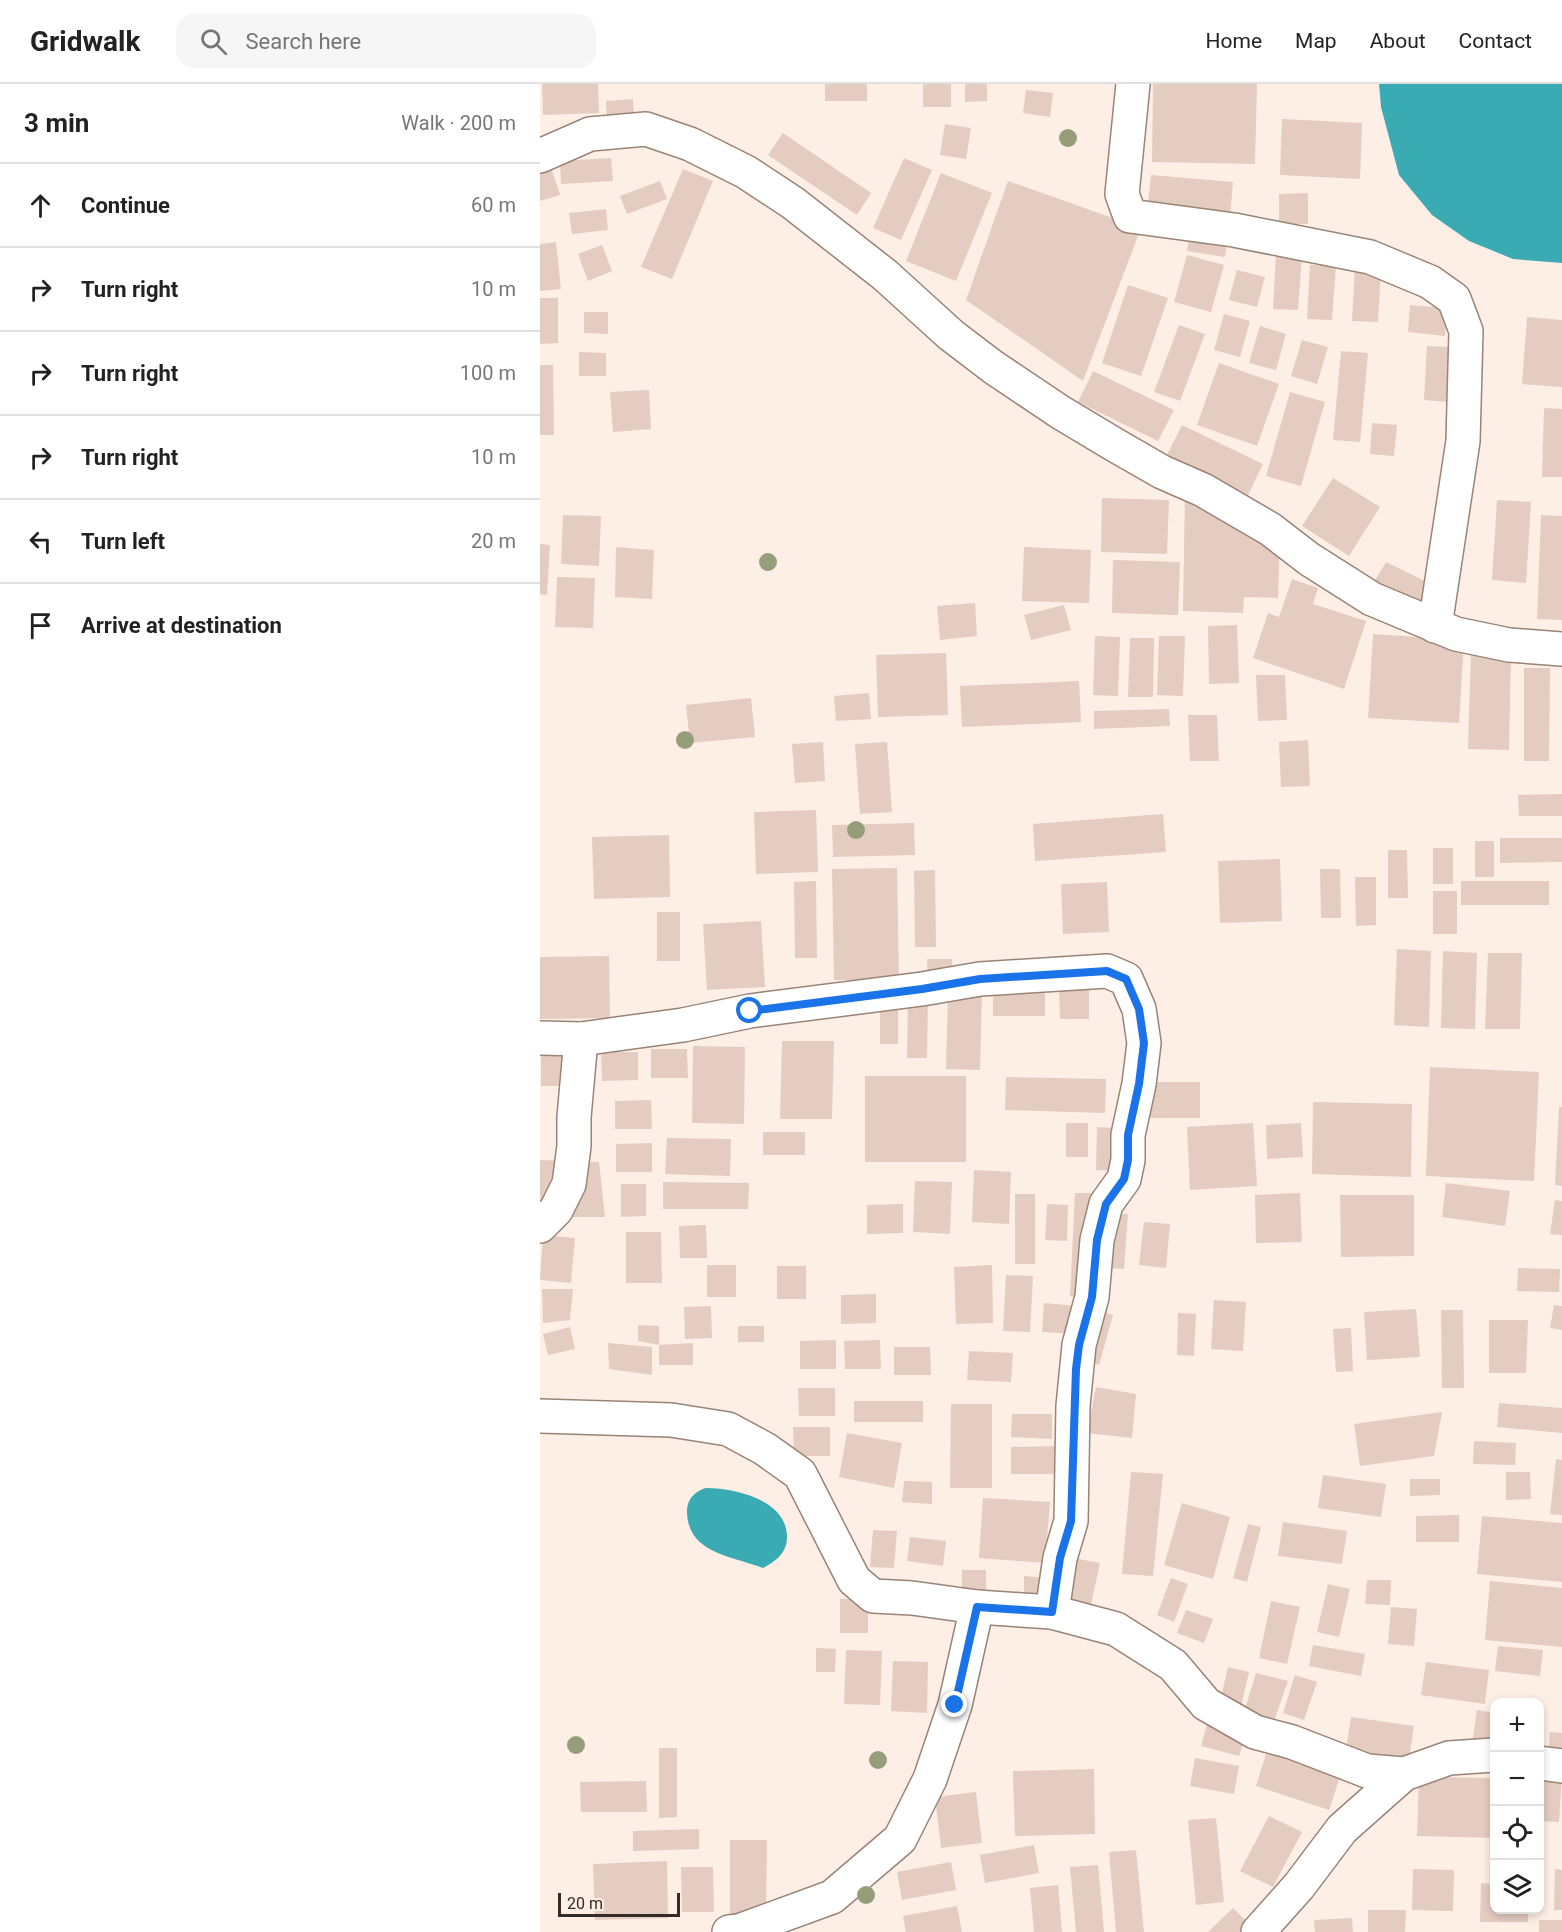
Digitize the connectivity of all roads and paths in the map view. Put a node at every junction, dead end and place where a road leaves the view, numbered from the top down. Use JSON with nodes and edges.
{"nodes":[{"id":1,"x":1133,"y":84,"type":"edge"},
{"id":2,"x":540,"y":156,"type":"edge"},
{"id":3,"x":1435,"y":626,"type":"junction"},
{"id":4,"x":1562,"y":649,"type":"edge"},
{"id":5,"x":540,"y":1038,"type":"edge"},
{"id":6,"x":580,"y":1039,"type":"junction"},
{"id":7,"x":540,"y":1226,"type":"edge"},
{"id":8,"x":540,"y":1416,"type":"edge"},
{"id":9,"x":977,"y":1607,"type":"junction"},
{"id":10,"x":1052,"y":1612,"type":"junction"},
{"id":11,"x":1490,"y":1755,"type":"edge"},
{"id":12,"x":1544,"y":1764,"type":"edge"},
{"id":13,"x":1562,"y":1766,"type":"edge"},
{"id":14,"x":1404,"y":1774,"type":"junction"},
{"id":15,"x":729,"y":1932,"type":"edge"},
{"id":16,"x":1258,"y":1932,"type":"edge"}],
"edges":[{"from":1,"to":3,"type":"street"},
{"from":2,"to":3,"type":"street"},
{"from":3,"to":4,"type":"street"},
{"from":5,"to":6,"type":"street"},
{"from":6,"to":7,"type":"street"},
{"from":6,"to":10,"type":"street"},
{"from":8,"to":9,"type":"street"},
{"from":9,"to":10,"type":"street"},
{"from":9,"to":15,"type":"street"},
{"from":10,"to":14,"type":"street"},
{"from":11,"to":14,"type":"street"},
{"from":12,"to":13,"type":"street"},
{"from":14,"to":16,"type":"street"}]}
